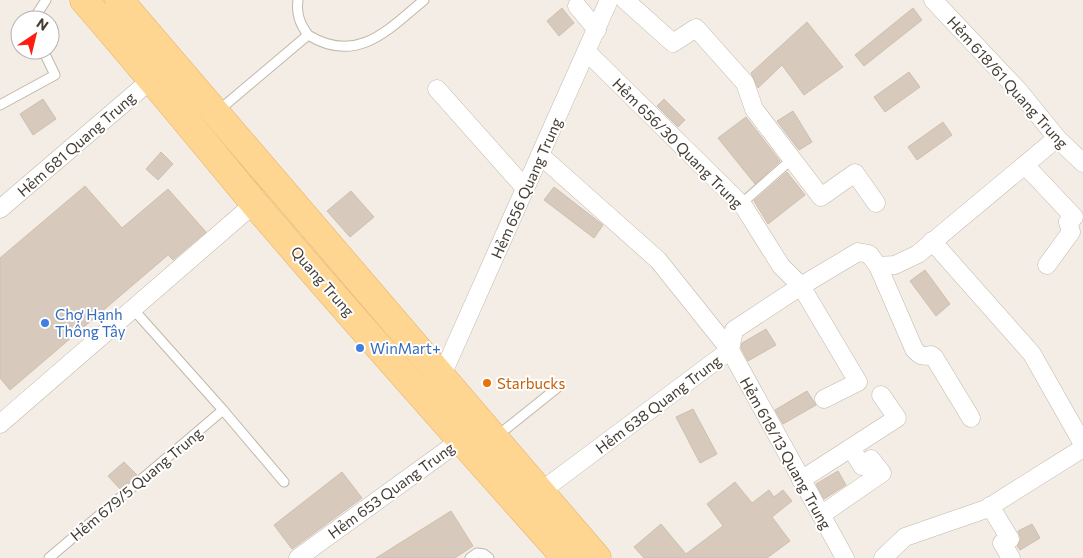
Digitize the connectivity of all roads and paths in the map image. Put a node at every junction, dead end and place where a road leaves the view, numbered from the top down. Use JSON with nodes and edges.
{"nodes":[{"id":1,"x":84,"y":0,"type":"edge"},
{"id":2,"x":119,"y":0,"type":"edge"},
{"id":3,"x":298,"y":0,"type":"edge"},
{"id":4,"x":424,"y":0,"type":"edge"},
{"id":5,"x":609,"y":0,"type":"edge"},
{"id":6,"x":626,"y":0,"type":"edge"},
{"id":7,"x":933,"y":0,"type":"edge"},
{"id":8,"x":575,"y":3,"type":"edge"},
{"id":9,"x":109,"y":11,"type":"edge"},
{"id":10,"x":597,"y":30,"type":"junction"},
{"id":11,"x":308,"y":36,"type":"junction"},
{"id":12,"x":587,"y":52,"type":"junction"},
{"id":13,"x":47,"y":60,"type":"edge"},
{"id":14,"x":152,"y":79,"type":"junction"},
{"id":15,"x":437,"y":89,"type":"dead end"},
{"id":16,"x":0,"y":105,"type":"edge"},
{"id":17,"x":216,"y":113,"type":"junction"},
{"id":18,"x":1057,"y":138,"type":"junction"},
{"id":19,"x":540,"y":155,"type":"junction"},
{"id":20,"x":792,"y":159,"type":"junction"},
{"id":21,"x":1083,"y":163,"type":"edge"},
{"id":22,"x":1025,"y":165,"type":"junction"},
{"id":23,"x":525,"y":188,"type":"junction"},
{"id":24,"x":255,"y":203,"type":"junction"},
{"id":25,"x":876,"y":203,"type":"dead end"},
{"id":26,"x":741,"y":204,"type":"junction"},
{"id":27,"x":0,"y":210,"type":"edge"},
{"id":28,"x":932,"y":241,"type":"junction"},
{"id":29,"x":1047,"y":265,"type":"dead end"},
{"id":30,"x":878,"y":266,"type":"junction"},
{"id":31,"x":801,"y":286,"type":"junction"},
{"id":32,"x":132,"y":309,"type":"junction"},
{"id":33,"x":730,"y":350,"type":"junction"},
{"id":34,"x":442,"y":375,"type":"junction"},
{"id":35,"x":557,"y":388,"type":"dead end"},
{"id":36,"x":881,"y":395,"type":"dead end"},
{"id":37,"x":824,"y":399,"type":"dead end"},
{"id":38,"x":223,"y":410,"type":"junction"},
{"id":39,"x":971,"y":418,"type":"dead end"},
{"id":40,"x":0,"y":424,"type":"edge"},
{"id":41,"x":495,"y":438,"type":"junction"},
{"id":42,"x":461,"y":440,"type":"junction"},
{"id":43,"x":1083,"y":444,"type":"edge"},
{"id":44,"x":850,"y":448,"type":"junction"},
{"id":45,"x":1083,"y":448,"type":"edge"},
{"id":46,"x":801,"y":480,"type":"junction"},
{"id":47,"x":284,"y":482,"type":"dead end"},
{"id":48,"x":540,"y":492,"type":"junction"},
{"id":49,"x":990,"y":506,"type":"junction"},
{"id":50,"x":821,"y":515,"type":"junction"},
{"id":51,"x":575,"y":555,"type":"edge"},
{"id":52,"x":49,"y":558,"type":"edge"},
{"id":53,"x":298,"y":558,"type":"edge"},
{"id":54,"x":470,"y":558,"type":"edge"},
{"id":55,"x":489,"y":558,"type":"edge"},
{"id":56,"x":845,"y":558,"type":"edge"},
{"id":57,"x":883,"y":558,"type":"edge"},
{"id":58,"x":1011,"y":558,"type":"edge"}],
"edges":[{"from":1,"to":9,"type":"main road","name":"Quang Trung"},
{"from":2,"to":17,"type":"main road","name":"Quang Trung"},
{"from":3,"to":11,"type":"lane"},
{"from":4,"to":11,"type":"lane"},
{"from":5,"to":10,"type":"street","name":"Hẻm 656 Quang Trung"},
{"from":6,"to":20,"type":"street"},
{"from":7,"to":18,"type":"street","name":"Hẻm 618/61 Quang Trung"},
{"from":8,"to":10,"type":"street"},
{"from":9,"to":14,"type":"main road","name":"Quang Trung"},
{"from":10,"to":12,"type":"street","name":"Hẻm 656 Quang Trung"},
{"from":11,"to":17,"type":"lane"},
{"from":12,"to":19,"type":"street","name":"Hẻm 656 Quang Trung"},
{"from":12,"to":26,"type":"street","name":"Hẻm 656/30 Quang Trung"},
{"from":13,"to":16,"type":"lane"},
{"from":14,"to":24,"type":"main road","name":"Quang Trung"},
{"from":14,"to":27,"type":"street","name":"Hẻm 681 Quang Trung"},
{"from":15,"to":23,"type":"street"},
{"from":17,"to":34,"type":"main road","name":"Quang Trung"},
{"from":18,"to":21,"type":"street","name":"Hẻm 618/61 Quang Trung"},
{"from":18,"to":22,"type":"street"},
{"from":19,"to":23,"type":"street","name":"Hẻm 656 Quang Trung"},
{"from":19,"to":33,"type":"street","name":"Hẻm 618/13 Quang Trung"},
{"from":20,"to":25,"type":"street"},
{"from":20,"to":26,"type":"lane"},
{"from":22,"to":28,"type":"street"},
{"from":22,"to":29,"type":"street"},
{"from":23,"to":34,"type":"street","name":"Hẻm 656 Quang Trung"},
{"from":24,"to":32,"type":"street"},
{"from":24,"to":42,"type":"main road","name":"Quang Trung"},
{"from":26,"to":31,"type":"street","name":"Hẻm 656/30 Quang Trung"},
{"from":28,"to":30,"type":"street"},
{"from":28,"to":43,"type":"street"},
{"from":30,"to":31,"type":"street","name":"Hẻm 638 Quang Trung"},
{"from":30,"to":39,"type":"street"},
{"from":31,"to":33,"type":"street","name":"Hẻm 638 Quang Trung"},
{"from":31,"to":37,"type":"street","name":"Hẻm 656/30 Quang Trung"},
{"from":32,"to":38,"type":"lane"},
{"from":32,"to":40,"type":"street"},
{"from":33,"to":46,"type":"street","name":"Hẻm 618/13 Quang Trung"},
{"from":33,"to":48,"type":"street","name":"Hẻm 638 Quang Trung"},
{"from":34,"to":41,"type":"main road","name":"Quang Trung"},
{"from":35,"to":41,"type":"lane"},
{"from":36,"to":44,"type":"street"},
{"from":38,"to":47,"type":"lane"},
{"from":38,"to":52,"type":"lane","name":"Hẻm 679/5 Quang Trung"},
{"from":41,"to":48,"type":"main road","name":"Quang Trung"},
{"from":42,"to":51,"type":"main road","name":"Quang Trung"},
{"from":42,"to":53,"type":"street","name":"Hẻm 653 Quang Trung"},
{"from":44,"to":46,"type":"street"},
{"from":44,"to":50,"type":"street"},
{"from":45,"to":49,"type":"street"},
{"from":46,"to":50,"type":"street","name":"Hẻm 618/13 Quang Trung"},
{"from":48,"to":51,"type":"main road","name":"Quang Trung"},
{"from":49,"to":57,"type":"street"},
{"from":49,"to":58,"type":"street"},
{"from":50,"to":56,"type":"street","name":"Hẻm 618/13 Quang Trung"},
{"from":54,"to":55,"type":"lane"}]}
